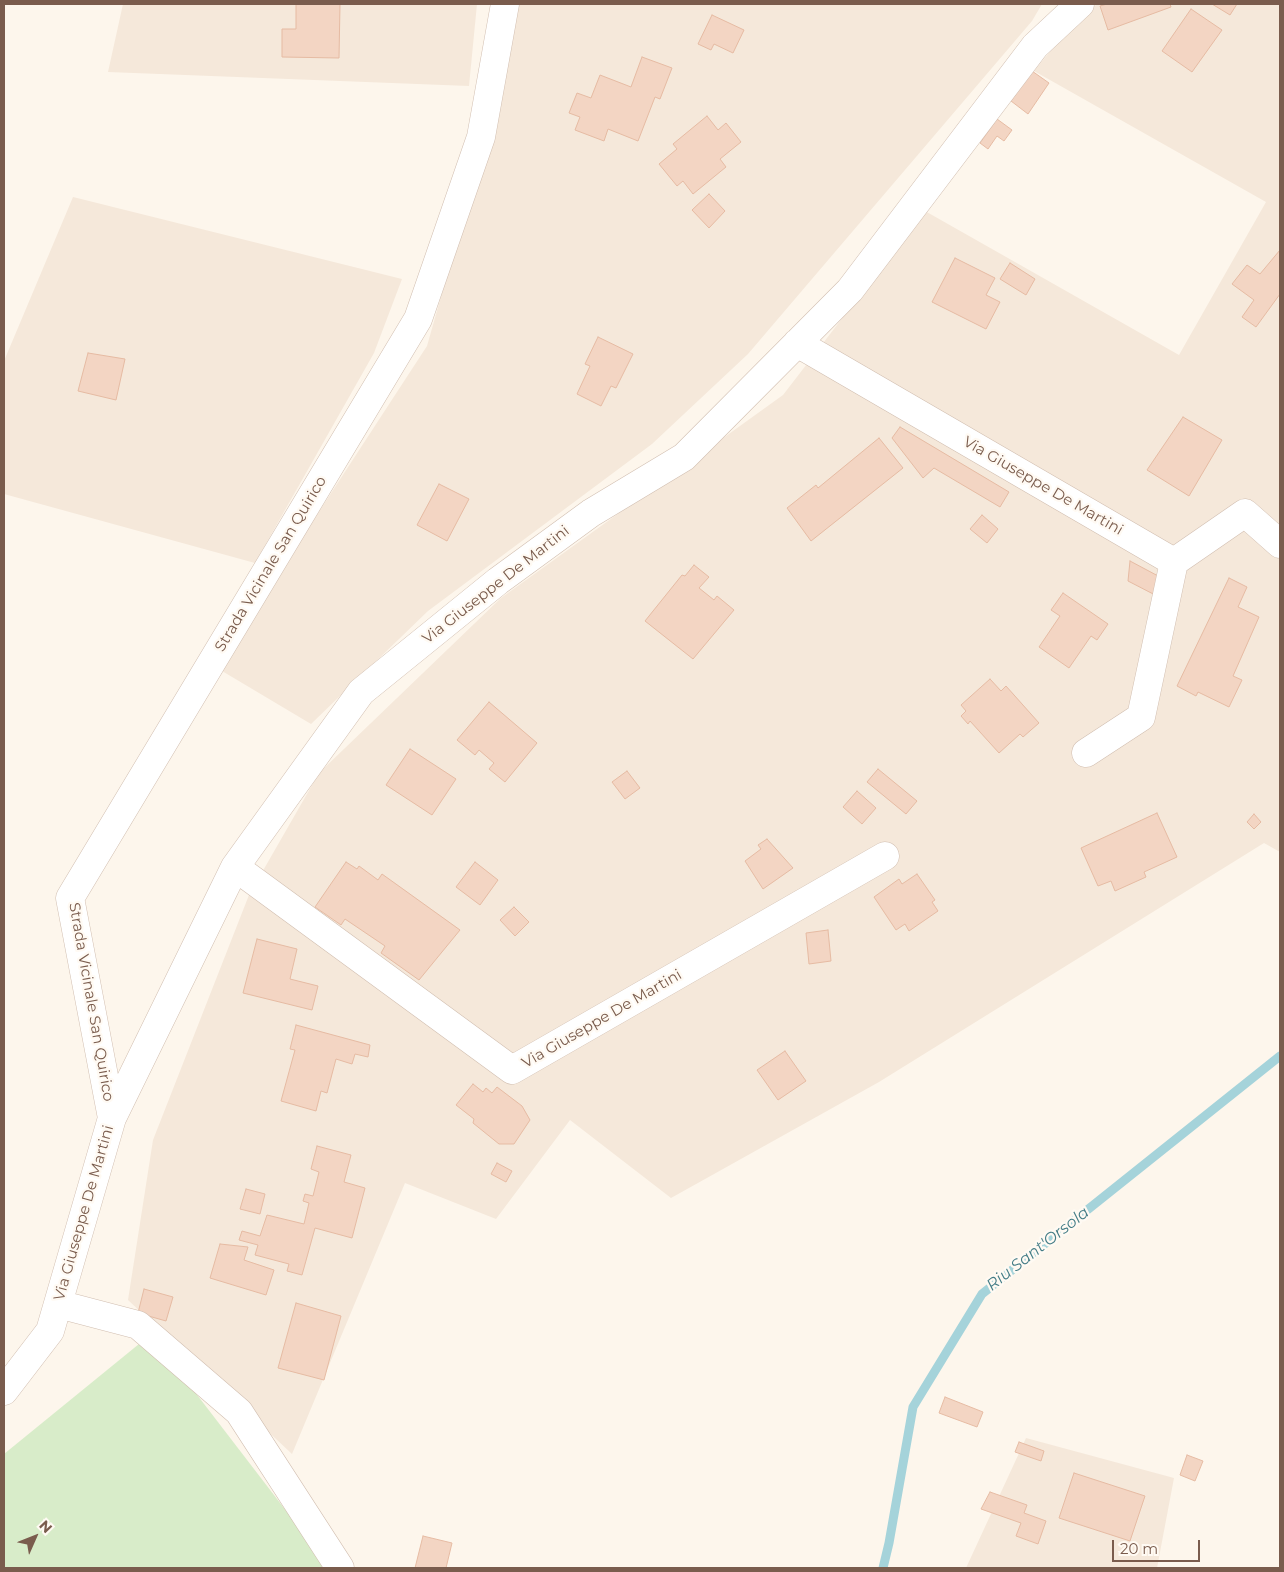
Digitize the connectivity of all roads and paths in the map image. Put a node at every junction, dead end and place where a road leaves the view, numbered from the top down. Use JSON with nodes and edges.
{"nodes":[{"id":1,"x":505,"y":4,"type":"edge"},
{"id":2,"x":1080,"y":4,"type":"edge"},
{"id":3,"x":797,"y":343,"type":"junction"},
{"id":4,"x":1280,"y":544,"type":"edge"},
{"id":5,"x":1174,"y":562,"type":"junction"},
{"id":6,"x":1086,"y":753,"type":"dead end"},
{"id":7,"x":885,"y":856,"type":"dead end"},
{"id":8,"x":235,"y":867,"type":"junction"},
{"id":9,"x":112,"y":1118,"type":"junction"},
{"id":10,"x":58,"y":1304,"type":"junction"},
{"id":11,"x":4,"y":1391,"type":"edge"},
{"id":12,"x":340,"y":1568,"type":"edge"}],
"edges":[{"from":1,"to":9,"type":"street","name":"Strada Vicinale San Quirico"},
{"from":2,"to":3,"type":"street","name":"Via Giuseppe De Martini"},
{"from":3,"to":5,"type":"street","name":"Via Giuseppe De Martini"},
{"from":3,"to":8,"type":"street","name":"Via Giuseppe De Martini"},
{"from":4,"to":5,"type":"street"},
{"from":5,"to":6,"type":"street"},
{"from":7,"to":8,"type":"street","name":"Via Giuseppe De Martini"},
{"from":8,"to":9,"type":"street","name":"Via Giuseppe De Martini"},
{"from":9,"to":10,"type":"street","name":"Via Giuseppe De Martini"},
{"from":10,"to":11,"type":"street","name":"Via Giuseppe De Martini"},
{"from":10,"to":12,"type":"street"}]}
